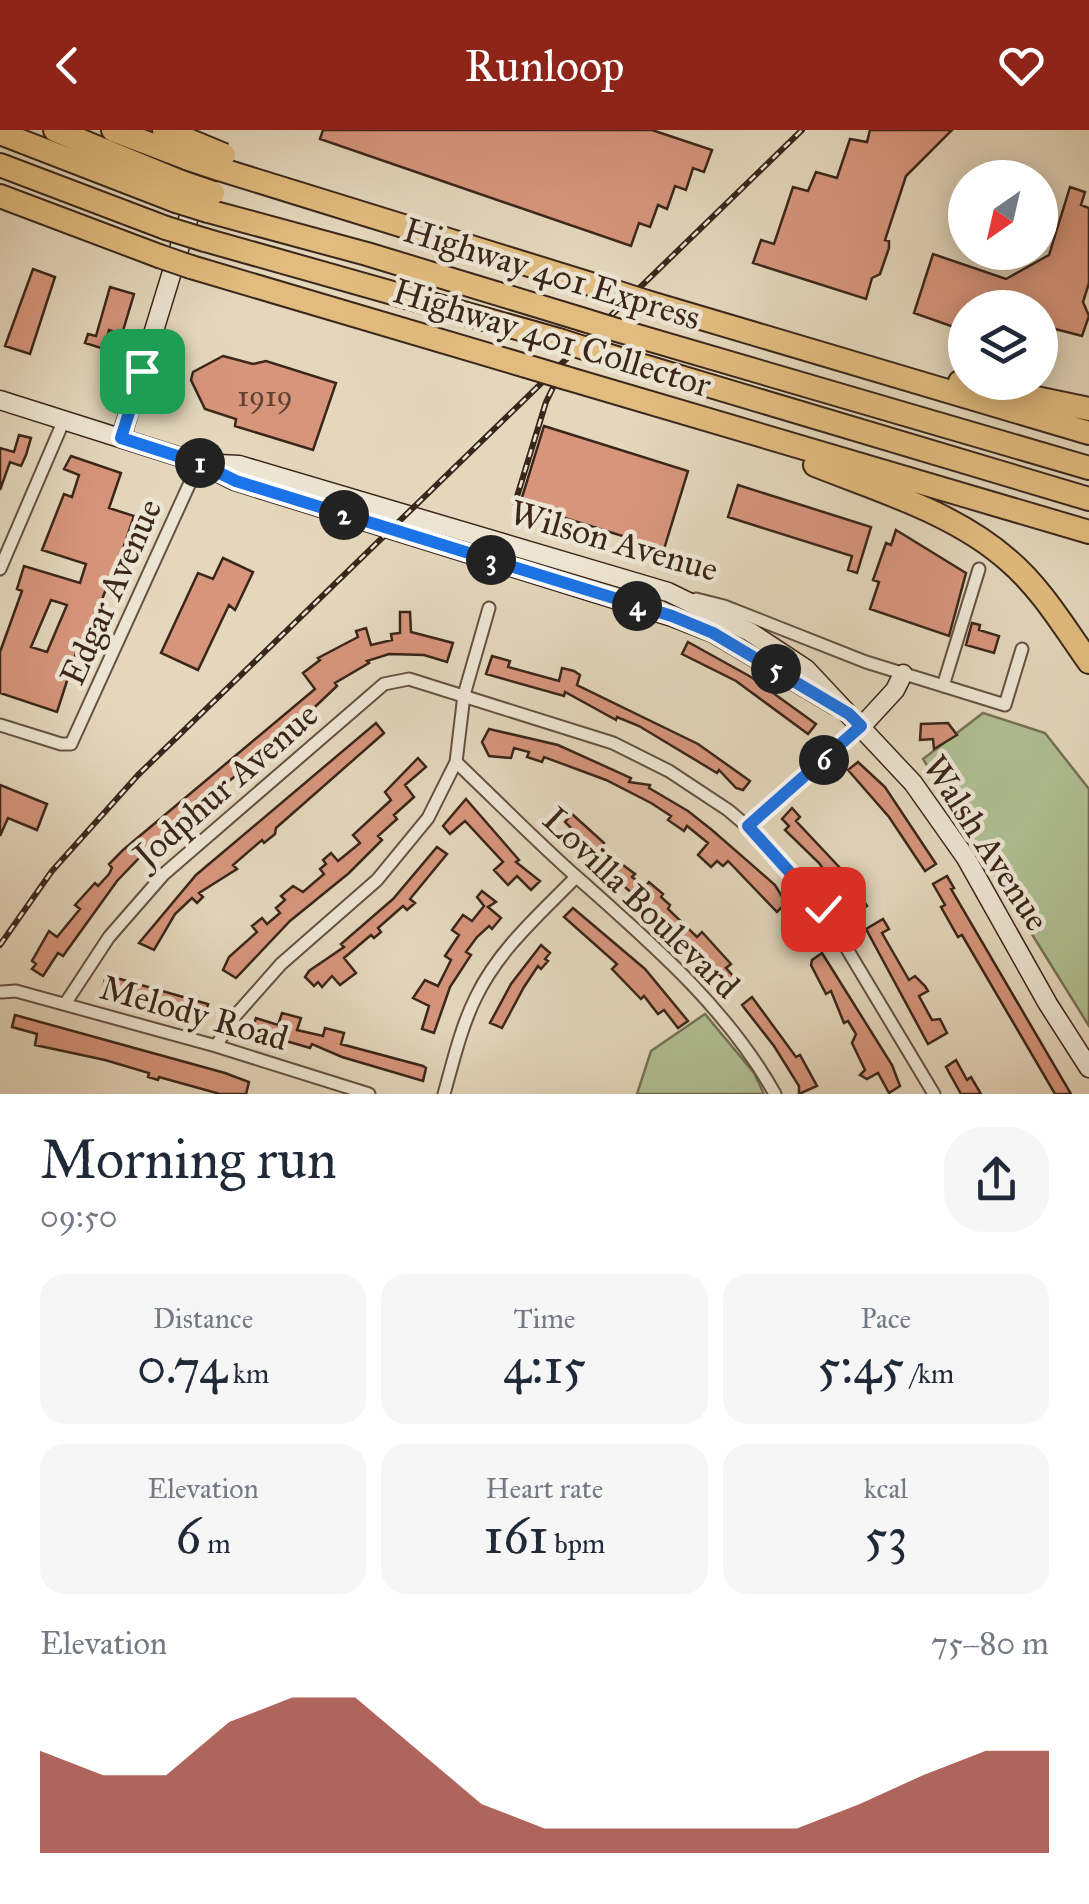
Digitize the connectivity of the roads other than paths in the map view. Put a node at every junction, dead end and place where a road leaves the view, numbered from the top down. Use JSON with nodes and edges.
{"nodes":[{"id":1,"x":55,"y":130,"type":"edge"},
{"id":2,"x":112,"y":130,"type":"edge"},
{"id":3,"x":164,"y":130,"type":"edge"},
{"id":4,"x":0,"y":132,"type":"edge"},
{"id":5,"x":192,"y":164,"type":"edge"},
{"id":6,"x":0,"y":165,"type":"edge"},
{"id":7,"x":0,"y":196,"type":"edge"},
{"id":8,"x":851,"y":364,"type":"junction"},
{"id":9,"x":0,"y":400,"type":"edge"},
{"id":10,"x":1089,"y":410,"type":"edge"},
{"id":11,"x":691,"y":416,"type":"junction"},
{"id":12,"x":64,"y":420,"type":"junction"},
{"id":13,"x":1089,"y":433,"type":"edge"},
{"id":14,"x":121,"y":438,"type":"junction"},
{"id":15,"x":199,"y":463,"type":"junction"},
{"id":16,"x":1089,"y":468,"type":"edge"},
{"id":17,"x":1089,"y":499,"type":"edge"},
{"id":18,"x":1089,"y":532,"type":"edge"},
{"id":19,"x":0,"y":568,"type":"edge"},
{"id":20,"x":979,"y":569,"type":"dead end"},
{"id":21,"x":668,"y":592,"type":"junction"},
{"id":22,"x":489,"y":608,"type":"dead end"},
{"id":23,"x":672,"y":616,"type":"joint"},
{"id":24,"x":1022,"y":650,"type":"dead end"},
{"id":25,"x":1089,"y":662,"type":"edge"},
{"id":26,"x":903,"y":674,"type":"junction"},
{"id":27,"x":943,"y":686,"type":"junction"},
{"id":28,"x":464,"y":695,"type":"junction"},
{"id":29,"x":855,"y":720,"type":"junction"},
{"id":30,"x":0,"y":725,"type":"edge"},
{"id":31,"x":456,"y":762,"type":"junction"},
{"id":32,"x":748,"y":826,"type":"junction"},
{"id":33,"x":576,"y":877,"type":"junction"},
{"id":34,"x":2,"y":992,"type":"edge"},
{"id":35,"x":65,"y":1004,"type":"junction"},
{"id":36,"x":216,"y":1046,"type":"junction"},
{"id":37,"x":1089,"y":1068,"type":"edge"},
{"id":38,"x":370,"y":1094,"type":"edge"},
{"id":39,"x":444,"y":1094,"type":"edge"},
{"id":40,"x":775,"y":1094,"type":"edge"},
{"id":41,"x":934,"y":1094,"type":"edge"}],
"edges":[{"from":1,"to":5,"type":"highway"},
{"from":2,"to":5,"type":"highway"},
{"from":3,"to":5,"type":"highway"},
{"from":4,"to":5,"type":"highway"},
{"from":5,"to":8,"type":"highway","name":"Highway 401 Collector","bridge":true},
{"from":5,"to":14,"type":"main road"},
{"from":5,"to":16,"type":"highway","name":"Highway 401 Express","bridge":true},
{"from":6,"to":17,"type":"highway","name":"Highway 401 Express","bridge":true},
{"from":7,"to":11,"type":"highway","name":"Highway 401 Collector","bridge":true},
{"from":8,"to":10,"type":"highway"},
{"from":8,"to":13,"type":"highway","name":"Highway 401 Collector"},
{"from":9,"to":12,"type":"main road","name":"Wilson Avenue"},
{"from":11,"to":18,"type":"highway","name":"Highway 401 Collector"},
{"from":11,"to":25,"type":"highway"},
{"from":12,"to":14,"type":"main road","name":"Wilson Avenue"},
{"from":12,"to":19,"type":"street"},
{"from":14,"to":15,"type":"main road","name":"Wilson Avenue"},
{"from":15,"to":21,"type":"main road","name":"Wilson Avenue"},
{"from":15,"to":23,"type":"main road","name":"Wilson Avenue"},
{"from":15,"to":30,"type":"street","name":"Edgar Avenue"},
{"from":20,"to":27,"type":"street"},
{"from":21,"to":26,"type":"street","name":"Wilson Avenue"},
{"from":21,"to":29,"type":"main road","name":"Walsh Avenue"},
{"from":22,"to":28,"type":"street"},
{"from":23,"to":29,"type":"main road","name":"Walsh Avenue"},
{"from":24,"to":27,"type":"street","name":"Wilson Avenue"},
{"from":26,"to":27,"type":"street","name":"Wilson Avenue"},
{"from":26,"to":29,"type":"main road"},
{"from":28,"to":31,"type":"street"},
{"from":28,"to":32,"type":"street","name":"Jodphur Avenue"},
{"from":28,"to":35,"type":"street","name":"Jodphur Avenue"},
{"from":29,"to":32,"type":"street"},
{"from":29,"to":37,"type":"main road","name":"Walsh Avenue"},
{"from":31,"to":33,"type":"street","name":"Lovilla Boulevard"},
{"from":31,"to":36,"type":"street"},
{"from":32,"to":41,"type":"street","name":"Jodphur Avenue"},
{"from":33,"to":39,"type":"street"},
{"from":33,"to":40,"type":"street","name":"Lovilla Boulevard"},
{"from":34,"to":35,"type":"street","name":"Melody Road"},
{"from":35,"to":36,"type":"street","name":"Melody Road"},
{"from":36,"to":38,"type":"street","name":"Melody Road"}]}
